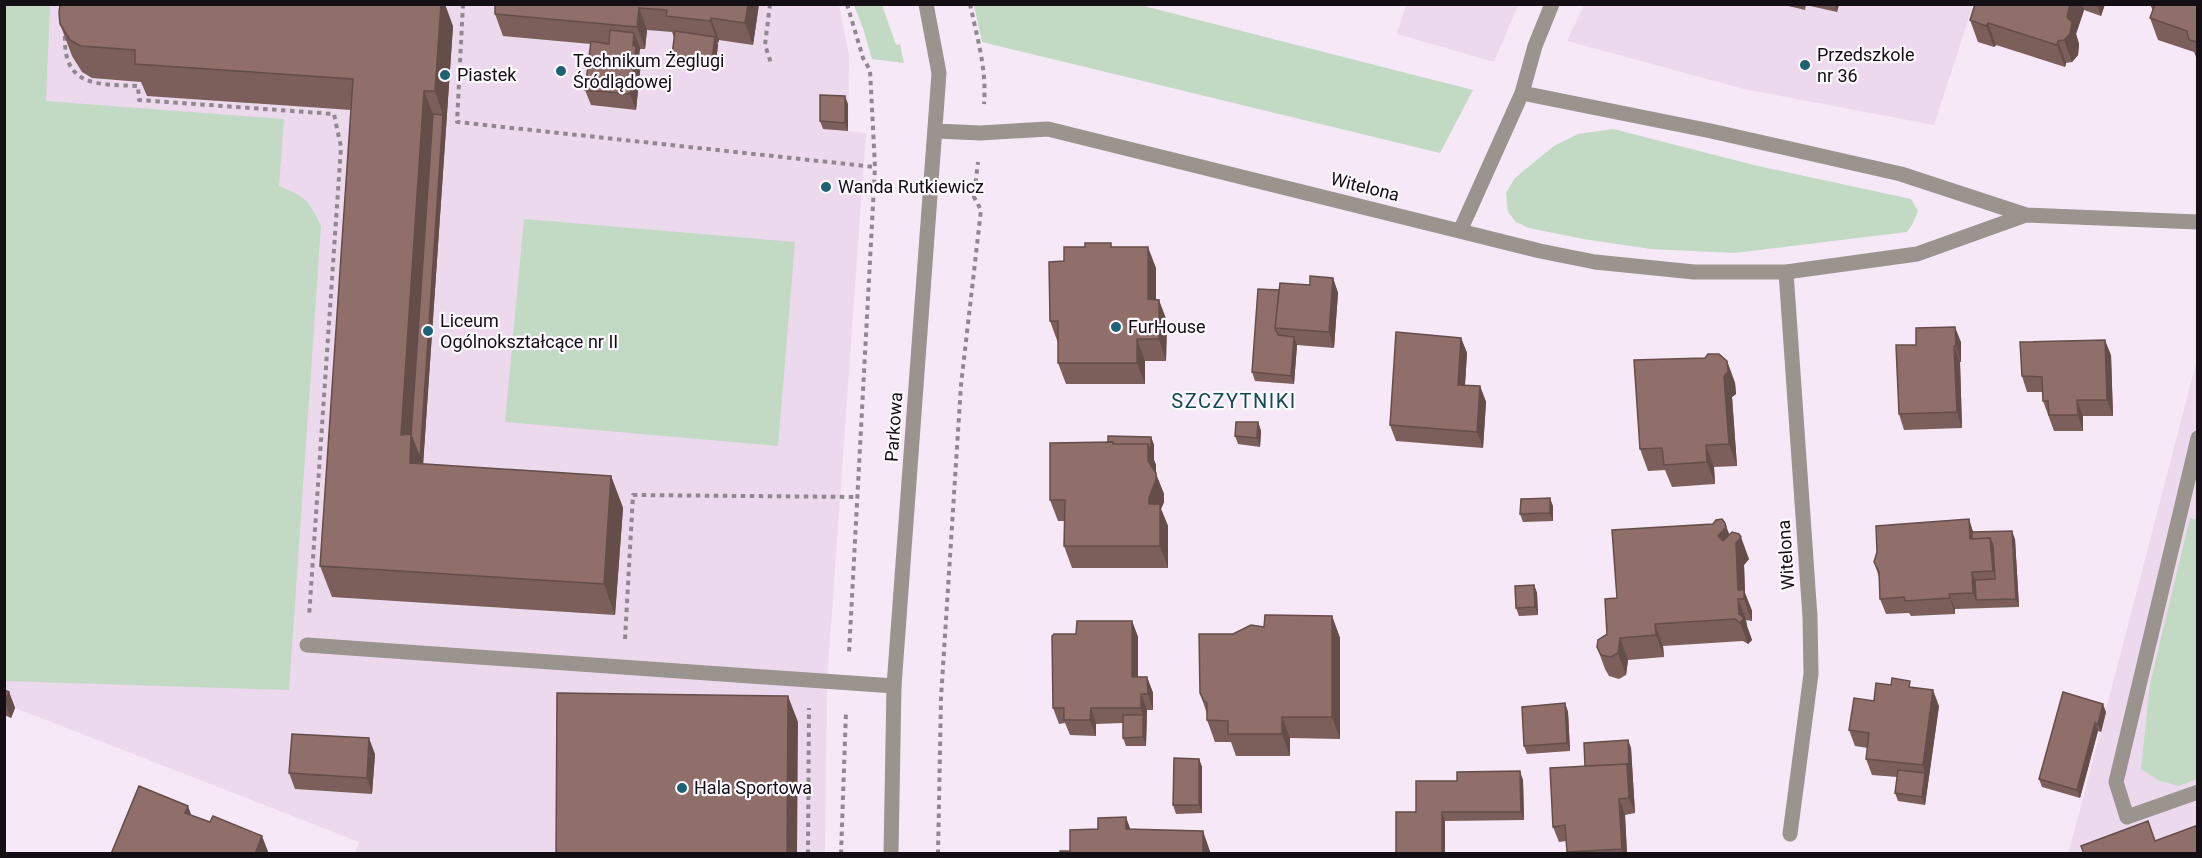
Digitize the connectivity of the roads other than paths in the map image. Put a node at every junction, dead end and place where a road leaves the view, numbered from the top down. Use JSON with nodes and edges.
{"nodes":[{"id":1,"x":926,"y":4,"type":"edge"},
{"id":2,"x":1552,"y":4,"type":"edge"},
{"id":3,"x":1522,"y":93,"type":"junction"},
{"id":4,"x":937,"y":131,"type":"junction"},
{"id":5,"x":2026,"y":215,"type":"junction"},
{"id":6,"x":2198,"y":222,"type":"edge"},
{"id":7,"x":1460,"y":231,"type":"junction"},
{"id":8,"x":1786,"y":272,"type":"junction"},
{"id":9,"x":2198,"y":438,"type":"edge"},
{"id":10,"x":307,"y":645,"type":"road end"},
{"id":11,"x":894,"y":686,"type":"junction"},
{"id":12,"x":2198,"y":792,"type":"edge"},
{"id":13,"x":1790,"y":834,"type":"dead end"},
{"id":14,"x":891,"y":854,"type":"edge"}],
"edges":[{"from":1,"to":4,"type":"street","name":"Parkowa"},
{"from":2,"to":3,"type":"street"},
{"from":3,"to":5,"type":"street","name":"Witelona"},
{"from":3,"to":7,"type":"street"},
{"from":4,"to":7,"type":"street","name":"Witelona"},
{"from":4,"to":11,"type":"street","name":"Parkowa"},
{"from":5,"to":6,"type":"street","name":"Witelona"},
{"from":5,"to":8,"type":"street","name":"Witelona"},
{"from":7,"to":8,"type":"street","name":"Witelona"},
{"from":8,"to":13,"type":"street","name":"Witelona"},
{"from":9,"to":12,"type":"street"},
{"from":10,"to":11,"type":"street"},
{"from":11,"to":14,"type":"street","name":"Parkowa"}]}
